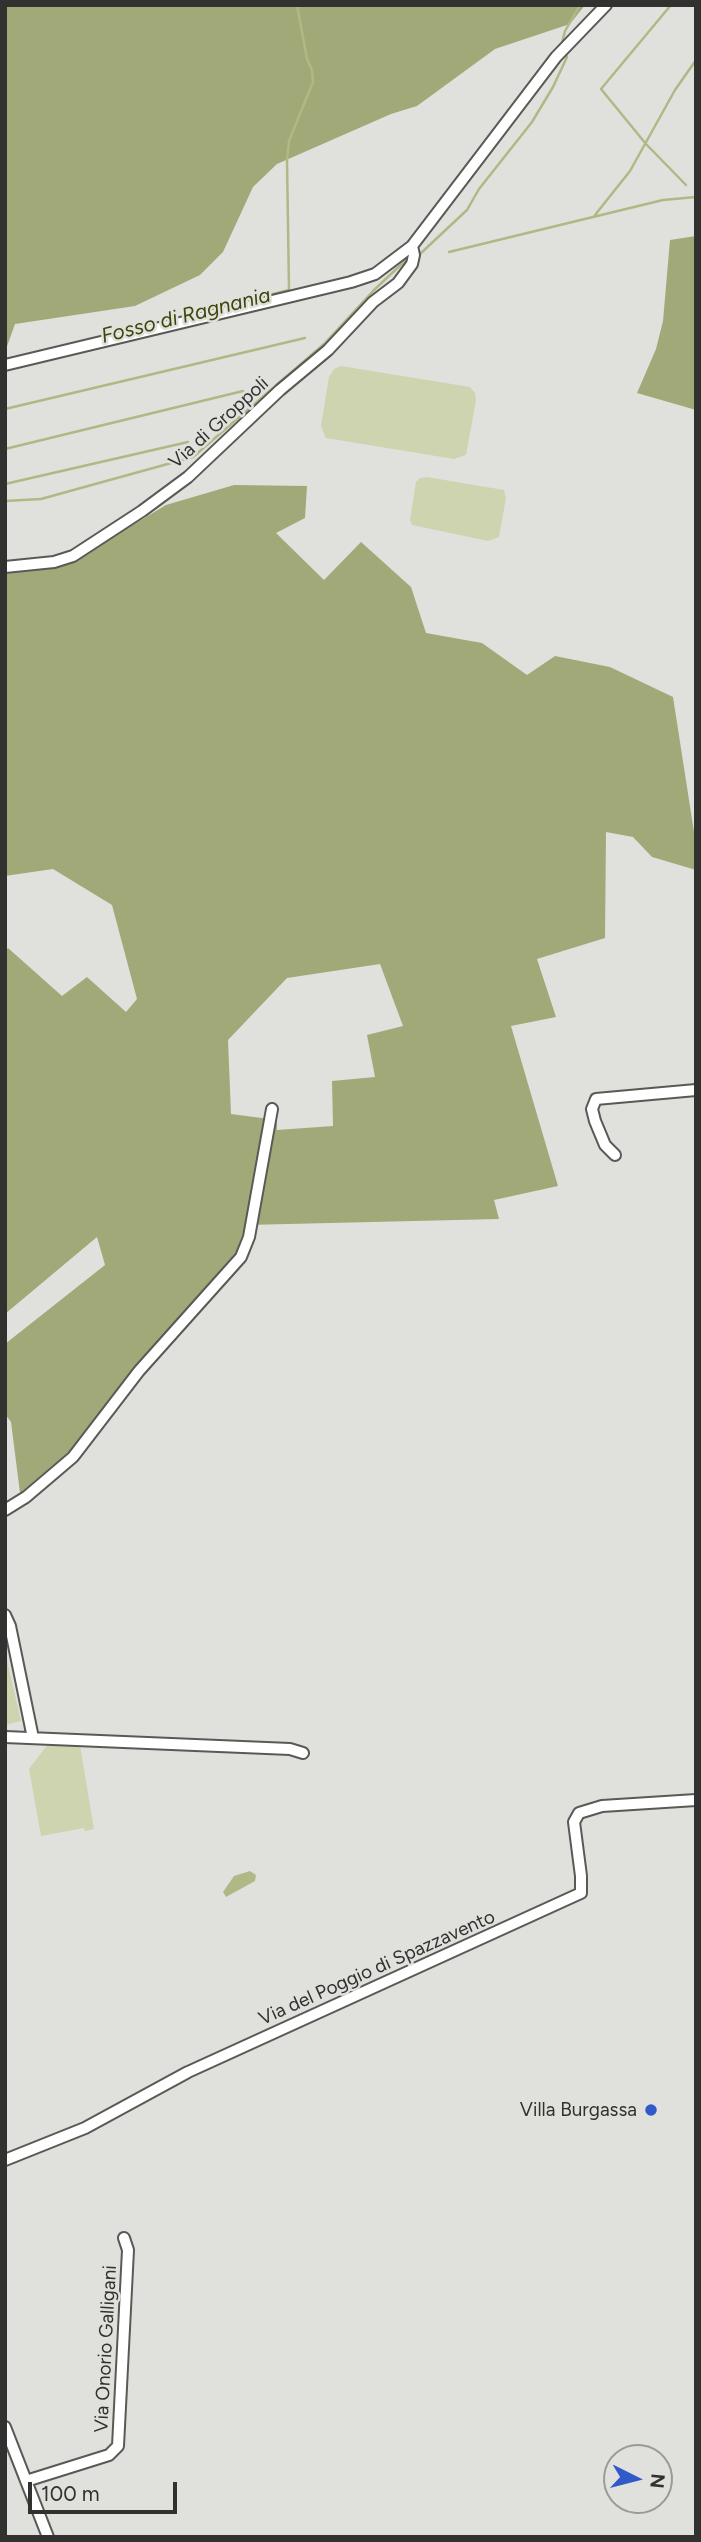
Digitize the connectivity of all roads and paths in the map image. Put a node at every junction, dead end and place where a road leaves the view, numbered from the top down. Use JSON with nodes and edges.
{"nodes":[{"id":1,"x":606,"y":5,"type":"edge"},
{"id":2,"x":412,"y":246,"type":"junction"},
{"id":3,"x":5,"y":365,"type":"edge"},
{"id":4,"x":5,"y":567,"type":"edge"},
{"id":5,"x":696,"y":1090,"type":"edge"},
{"id":6,"x":272,"y":1109,"type":"dead end"},
{"id":7,"x":615,"y":1155,"type":"dead end"},
{"id":8,"x":5,"y":1510,"type":"edge"},
{"id":9,"x":5,"y":1615,"type":"edge"},
{"id":10,"x":5,"y":1737,"type":"edge"},
{"id":11,"x":33,"y":1738,"type":"junction"},
{"id":12,"x":303,"y":1753,"type":"dead end"},
{"id":13,"x":696,"y":1801,"type":"edge"},
{"id":14,"x":5,"y":2161,"type":"edge"},
{"id":15,"x":124,"y":2238,"type":"dead end"},
{"id":16,"x":5,"y":2427,"type":"edge"},
{"id":17,"x":26,"y":2481,"type":"junction"},
{"id":18,"x":48,"y":2537,"type":"edge"}],
"edges":[{"from":1,"to":2,"type":"street","name":"Via di Groppoli"},
{"from":2,"to":3,"type":"street","name":"Via di Groppoli"},
{"from":2,"to":4,"type":"street","name":"Via di Groppoli"},
{"from":5,"to":7,"type":"street"},
{"from":6,"to":8,"type":"street"},
{"from":9,"to":11,"type":"street"},
{"from":10,"to":11,"type":"street"},
{"from":11,"to":12,"type":"street"},
{"from":13,"to":14,"type":"street","name":"Via del Poggio di Spazzavento"},
{"from":15,"to":17,"type":"street","name":"Via Onorio Galligani"},
{"from":16,"to":17,"type":"street"},
{"from":17,"to":18,"type":"street"}]}
